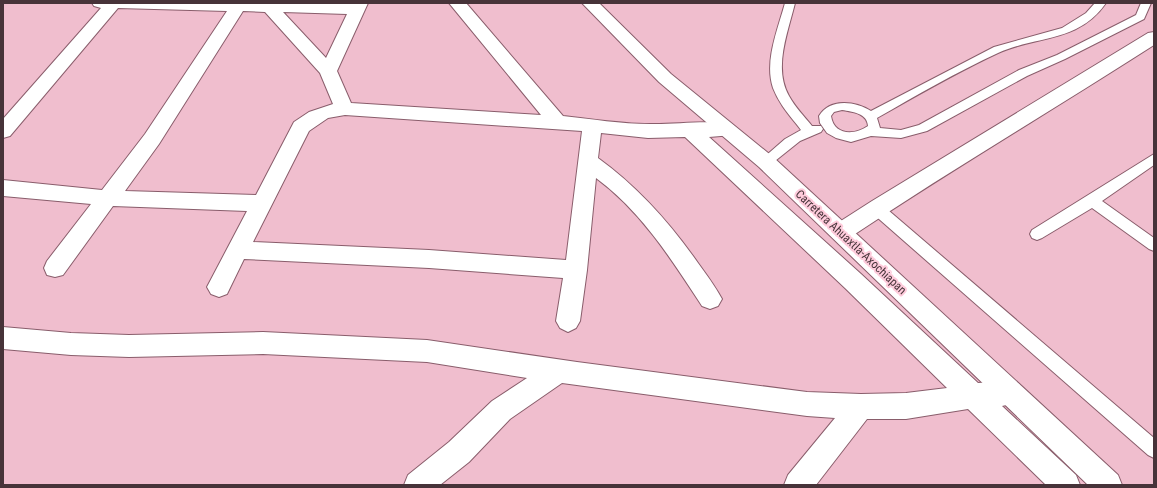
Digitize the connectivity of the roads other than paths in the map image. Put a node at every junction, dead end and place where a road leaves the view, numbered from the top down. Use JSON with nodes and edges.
{"nodes":[{"id":1,"x":109,"y":3,"type":"edge"},
{"id":2,"x":457,"y":3,"type":"edge"},
{"id":3,"x":590,"y":3,"type":"edge"},
{"id":4,"x":790,"y":3,"type":"edge"},
{"id":5,"x":1100,"y":3,"type":"edge"},
{"id":6,"x":1146,"y":3,"type":"edge"},
{"id":7,"x":239,"y":5,"type":"edge"},
{"id":8,"x":359,"y":6,"type":"edge"},
{"id":9,"x":270,"y":8,"type":"junction"},
{"id":10,"x":1154,"y":37,"type":"edge"},
{"id":11,"x":328,"y":71,"type":"junction"},
{"id":12,"x":345,"y":109,"type":"junction"},
{"id":13,"x":871,"y":116,"type":"junction"},
{"id":14,"x":558,"y":122,"type":"junction"},
{"id":15,"x":592,"y":125,"type":"junction"},
{"id":16,"x":828,"y":128,"type":"junction"},
{"id":17,"x":688,"y":129,"type":"junction"},
{"id":18,"x":3,"y":130,"type":"edge"},
{"id":19,"x":726,"y":130,"type":"junction"},
{"id":20,"x":809,"y":130,"type":"junction"},
{"id":21,"x":870,"y":132,"type":"junction"},
{"id":22,"x":1154,"y":159,"type":"edge"},
{"id":23,"x":587,"y":160,"type":"junction"},
{"id":24,"x":766,"y":162,"type":"junction"},
{"id":25,"x":3,"y":188,"type":"edge"},
{"id":26,"x":107,"y":198,"type":"junction"},
{"id":27,"x":1092,"y":201,"type":"junction"},
{"id":28,"x":261,"y":203,"type":"junction"},
{"id":29,"x":876,"y":208,"type":"junction"},
{"id":30,"x":841,"y":232,"type":"junction"},
{"id":31,"x":1037,"y":234,"type":"dead end"},
{"id":32,"x":1154,"y":245,"type":"edge"},
{"id":33,"x":237,"y":250,"type":"junction"},
{"id":34,"x":55,"y":268,"type":"dead end"},
{"id":35,"x":576,"y":270,"type":"junction"},
{"id":36,"x":219,"y":287,"type":"dead end"},
{"id":37,"x":710,"y":299,"type":"dead end"},
{"id":38,"x":568,"y":321,"type":"dead end"},
{"id":39,"x":3,"y":338,"type":"edge"},
{"id":40,"x":560,"y":370,"type":"junction"},
{"id":41,"x":1010,"y":393,"type":"junction"},
{"id":42,"x":973,"y":396,"type":"junction"},
{"id":43,"x":861,"y":407,"type":"junction"},
{"id":44,"x":1154,"y":449,"type":"edge"},
{"id":45,"x":418,"y":485,"type":"edge"},
{"id":46,"x":798,"y":485,"type":"edge"},
{"id":47,"x":1066,"y":485,"type":"edge"},
{"id":48,"x":1108,"y":485,"type":"edge"}],
"edges":[{"from":1,"to":7,"type":"street"},
{"from":1,"to":18,"type":"street"},
{"from":2,"to":14,"type":"street"},
{"from":3,"to":19,"type":"street","name":"Carretera Ahuaxtla-Axochiapan"},
{"from":4,"to":20,"type":"lane"},
{"from":5,"to":13,"type":"lane"},
{"from":6,"to":21,"type":"lane"},
{"from":7,"to":9,"type":"street"},
{"from":7,"to":26,"type":"street"},
{"from":8,"to":9,"type":"street"},
{"from":8,"to":11,"type":"street"},
{"from":9,"to":11,"type":"street"},
{"from":10,"to":29,"type":"street"},
{"from":11,"to":12,"type":"street"},
{"from":12,"to":14,"type":"street"},
{"from":12,"to":28,"type":"street"},
{"from":13,"to":16,"type":"lane"},
{"from":13,"to":21,"type":"lane"},
{"from":14,"to":15,"type":"street"},
{"from":15,"to":17,"type":"street"},
{"from":15,"to":23,"type":"street"},
{"from":16,"to":20,"type":"lane"},
{"from":16,"to":21,"type":"lane"},
{"from":17,"to":19,"type":"street"},
{"from":17,"to":42,"type":"street"},
{"from":19,"to":24,"type":"street","name":"Carretera Ahuaxtla-Axochiapan"},
{"from":20,"to":24,"type":"lane"},
{"from":22,"to":27,"type":"lane"},
{"from":23,"to":35,"type":"street"},
{"from":23,"to":37,"type":"street"},
{"from":24,"to":30,"type":"street","name":"Carretera Ahuaxtla-Axochiapan"},
{"from":25,"to":26,"type":"street"},
{"from":26,"to":28,"type":"street"},
{"from":26,"to":34,"type":"street"},
{"from":27,"to":31,"type":"lane"},
{"from":27,"to":32,"type":"lane"},
{"from":28,"to":33,"type":"street"},
{"from":29,"to":30,"type":"street"},
{"from":29,"to":44,"type":"lane"},
{"from":30,"to":41,"type":"street","name":"Carretera Ahuaxtla-Axochiapan"},
{"from":33,"to":35,"type":"street"},
{"from":33,"to":36,"type":"street"},
{"from":35,"to":38,"type":"street"},
{"from":39,"to":40,"type":"street"},
{"from":40,"to":43,"type":"street"},
{"from":40,"to":45,"type":"street"},
{"from":41,"to":42,"type":"street"},
{"from":41,"to":48,"type":"street","name":"Carretera Ahuaxtla-Axochiapan"},
{"from":42,"to":43,"type":"street"},
{"from":42,"to":47,"type":"street"},
{"from":43,"to":46,"type":"street"}]}
